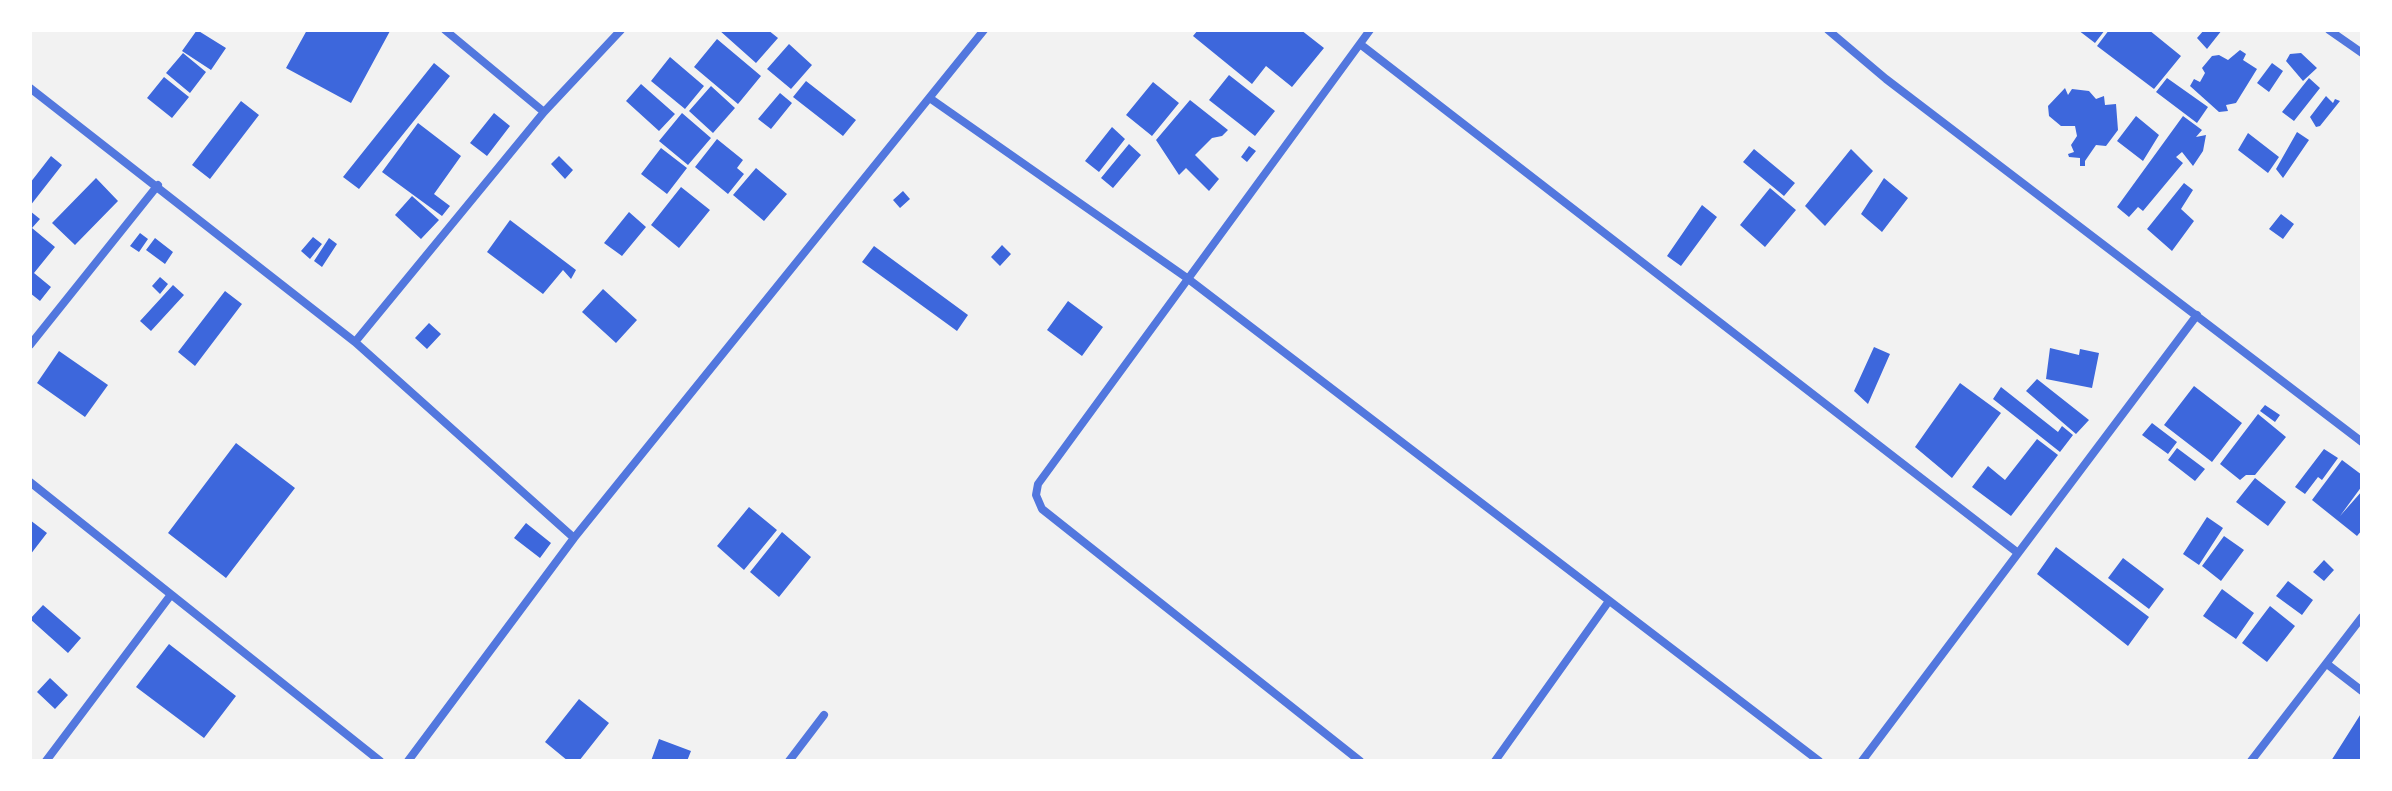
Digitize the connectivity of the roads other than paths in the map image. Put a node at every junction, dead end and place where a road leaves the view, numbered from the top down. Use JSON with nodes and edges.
{"nodes":[{"id":1,"x":445,"y":30,"type":"edge"},
{"id":2,"x":621,"y":30,"type":"edge"},
{"id":3,"x":984,"y":30,"type":"edge"},
{"id":4,"x":1370,"y":30,"type":"edge"},
{"id":5,"x":1828,"y":30,"type":"edge"},
{"id":6,"x":2329,"y":30,"type":"edge"},
{"id":7,"x":1360,"y":44,"type":"junction"},
{"id":8,"x":2362,"y":53,"type":"edge"},
{"id":9,"x":30,"y":88,"type":"edge"},
{"id":10,"x":931,"y":99,"type":"junction"},
{"id":11,"x":544,"y":112,"type":"junction"},
{"id":12,"x":158,"y":185,"type":"junction"},
{"id":13,"x":1187,"y":278,"type":"junction"},
{"id":14,"x":2197,"y":315,"type":"junction"},
{"id":15,"x":355,"y":342,"type":"junction"},
{"id":16,"x":30,"y":345,"type":"edge"},
{"id":17,"x":2362,"y":442,"type":"edge"},
{"id":18,"x":30,"y":482,"type":"edge"},
{"id":19,"x":574,"y":538,"type":"junction"},
{"id":20,"x":2018,"y":553,"type":"junction"},
{"id":21,"x":170,"y":596,"type":"junction"},
{"id":22,"x":1609,"y":601,"type":"junction"},
{"id":23,"x":2362,"y":617,"type":"edge"},
{"id":24,"x":2327,"y":664,"type":"junction"},
{"id":25,"x":2362,"y":691,"type":"edge"},
{"id":26,"x":824,"y":715,"type":"dead end"},
{"id":27,"x":46,"y":761,"type":"edge"},
{"id":28,"x":380,"y":761,"type":"edge"},
{"id":29,"x":408,"y":761,"type":"edge"},
{"id":30,"x":789,"y":761,"type":"edge"},
{"id":31,"x":1360,"y":761,"type":"edge"},
{"id":32,"x":1495,"y":761,"type":"edge"},
{"id":33,"x":1819,"y":761,"type":"edge"},
{"id":34,"x":1862,"y":761,"type":"edge"},
{"id":35,"x":2251,"y":761,"type":"edge"}],
"edges":[{"from":1,"to":11,"type":"street"},
{"from":2,"to":11,"type":"street"},
{"from":3,"to":10,"type":"street"},
{"from":4,"to":7,"type":"street"},
{"from":5,"to":14,"type":"street"},
{"from":6,"to":8,"type":"street"},
{"from":7,"to":13,"type":"street"},
{"from":7,"to":20,"type":"street"},
{"from":9,"to":12,"type":"street"},
{"from":10,"to":13,"type":"street"},
{"from":10,"to":19,"type":"street"},
{"from":11,"to":15,"type":"street"},
{"from":12,"to":15,"type":"street"},
{"from":12,"to":16,"type":"street"},
{"from":13,"to":22,"type":"street"},
{"from":13,"to":31,"type":"street"},
{"from":14,"to":17,"type":"street"},
{"from":14,"to":20,"type":"street"},
{"from":15,"to":19,"type":"street"},
{"from":18,"to":21,"type":"street"},
{"from":19,"to":29,"type":"street"},
{"from":20,"to":34,"type":"street"},
{"from":21,"to":27,"type":"street"},
{"from":21,"to":28,"type":"street"},
{"from":22,"to":32,"type":"street"},
{"from":22,"to":33,"type":"street"},
{"from":23,"to":24,"type":"street"},
{"from":24,"to":25,"type":"street"},
{"from":24,"to":35,"type":"street"},
{"from":26,"to":30,"type":"street"}]}
